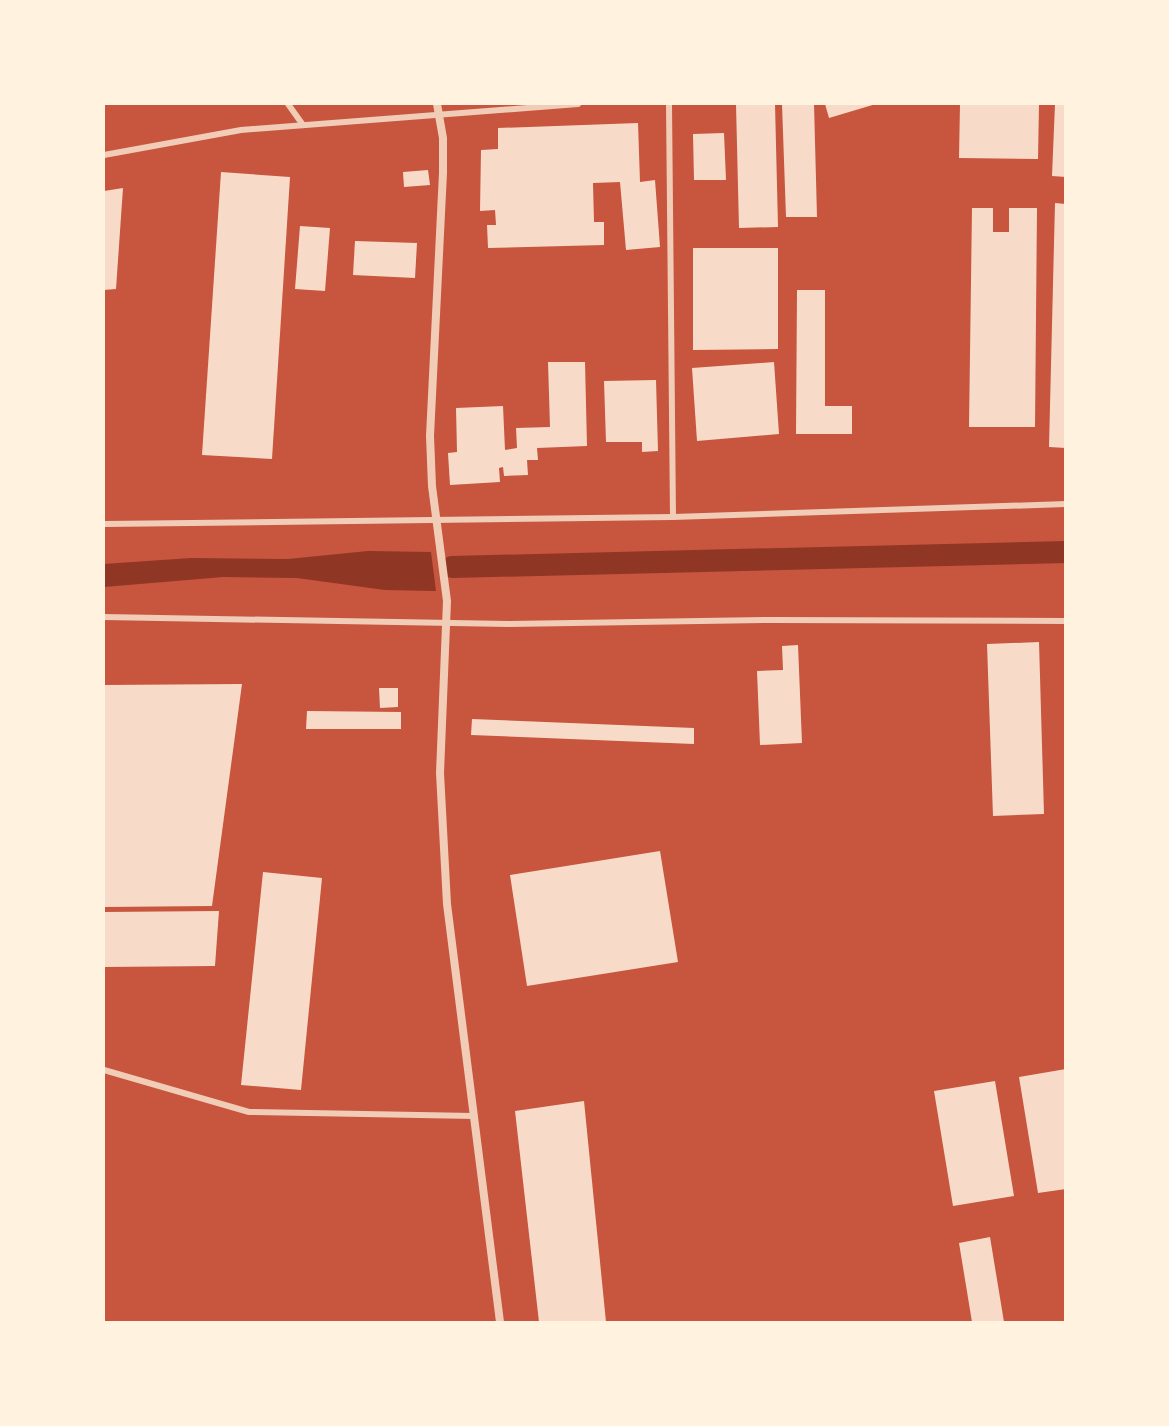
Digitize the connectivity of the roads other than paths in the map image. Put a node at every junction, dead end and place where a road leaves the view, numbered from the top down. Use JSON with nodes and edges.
{"nodes":[{"id":1,"x":288,"y":104,"type":"edge"},
{"id":2,"x":437,"y":104,"type":"edge"},
{"id":3,"x":578,"y":104,"type":"edge"},
{"id":4,"x":669,"y":104,"type":"edge"},
{"id":5,"x":441,"y":116,"type":"junction"},
{"id":6,"x":303,"y":125,"type":"junction"},
{"id":7,"x":104,"y":154,"type":"edge"},
{"id":8,"x":1065,"y":504,"type":"edge"},
{"id":9,"x":673,"y":517,"type":"junction"},
{"id":10,"x":436,"y":518,"type":"junction"},
{"id":11,"x":104,"y":524,"type":"edge"},
{"id":12,"x":104,"y":617,"type":"edge"},
{"id":13,"x":1065,"y":621,"type":"edge"},
{"id":14,"x":447,"y":622,"type":"junction"},
{"id":15,"x":104,"y":1070,"type":"edge"},
{"id":16,"x":474,"y":1116,"type":"junction"},
{"id":17,"x":500,"y":1323,"type":"edge"}],
"edges":[{"from":1,"to":6,"type":"street"},
{"from":2,"to":5,"type":"street"},
{"from":3,"to":5,"type":"street"},
{"from":4,"to":9,"type":"street"},
{"from":5,"to":6,"type":"street"},
{"from":5,"to":10,"type":"street"},
{"from":6,"to":7,"type":"street"},
{"from":8,"to":9,"type":"street"},
{"from":9,"to":10,"type":"street"},
{"from":10,"to":11,"type":"street"},
{"from":10,"to":14,"type":"street"},
{"from":12,"to":14,"type":"street"},
{"from":13,"to":14,"type":"street"},
{"from":14,"to":16,"type":"street"},
{"from":15,"to":16,"type":"street"},
{"from":16,"to":17,"type":"street"}]}
